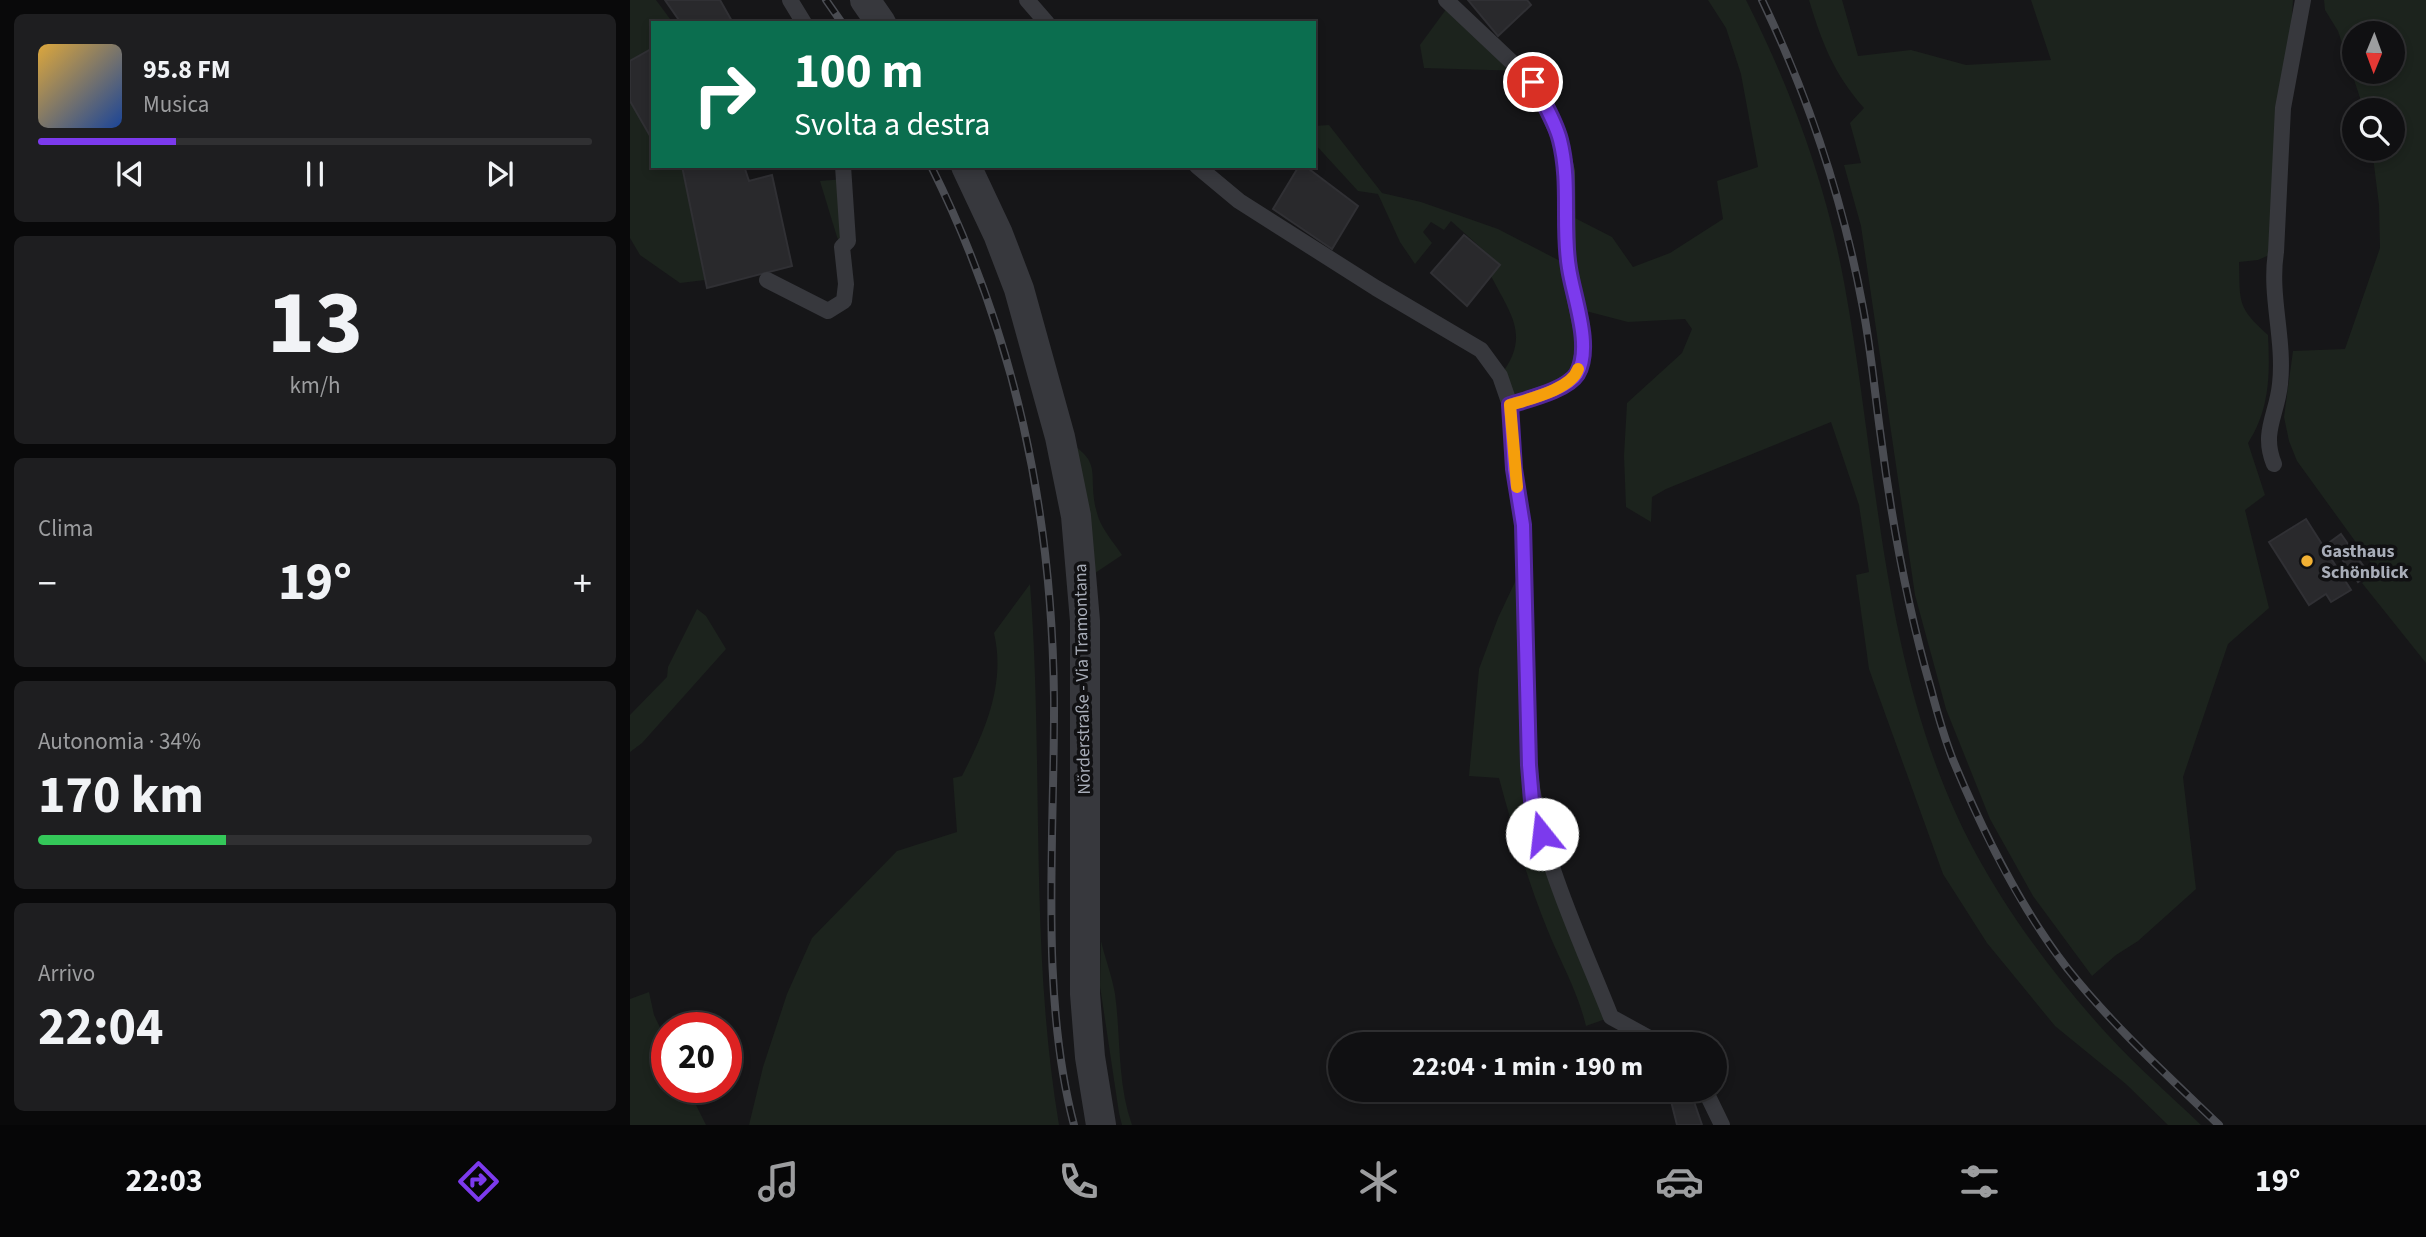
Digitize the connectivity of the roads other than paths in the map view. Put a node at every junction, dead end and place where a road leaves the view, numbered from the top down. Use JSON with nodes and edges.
{"nodes":[{"id":1,"x":790,"y":0,"type":"edge"},
{"id":2,"x":865,"y":0,"type":"edge"},
{"id":3,"x":1027,"y":0,"type":"edge"},
{"id":4,"x":1446,"y":0,"type":"edge"},
{"id":5,"x":2302,"y":8,"type":"edge"},
{"id":6,"x":803,"y":21,"type":"edge"},
{"id":7,"x":880,"y":21,"type":"edge"},
{"id":8,"x":1045,"y":21,"type":"edge"},
{"id":9,"x":843,"y":168,"type":"edge"},
{"id":10,"x":967,"y":168,"type":"edge"},
{"id":11,"x":1201,"y":168,"type":"edge"},
{"id":12,"x":767,"y":280,"type":"dead end"},
{"id":13,"x":1510,"y":405,"type":"junction"},
{"id":14,"x":2274,"y":464,"type":"dead end"},
{"id":15,"x":1638,"y":1032,"type":"edge"},
{"id":16,"x":1710,"y":1102,"type":"edge"},
{"id":17,"x":1101,"y":1125,"type":"edge"},
{"id":18,"x":1722,"y":1125,"type":"edge"}],
"edges":[{"from":1,"to":6,"type":"lane"},
{"from":2,"to":7,"type":"street"},
{"from":3,"to":8,"type":"lane"},
{"from":4,"to":13,"type":"lane"},
{"from":5,"to":14,"type":"lane"},
{"from":9,"to":12,"type":"lane"},
{"from":10,"to":17,"type":"street","name":"Nörderstraße - Via Tramontana"},
{"from":11,"to":13,"type":"lane"},
{"from":13,"to":15,"type":"lane"},
{"from":16,"to":18,"type":"lane"}]}
